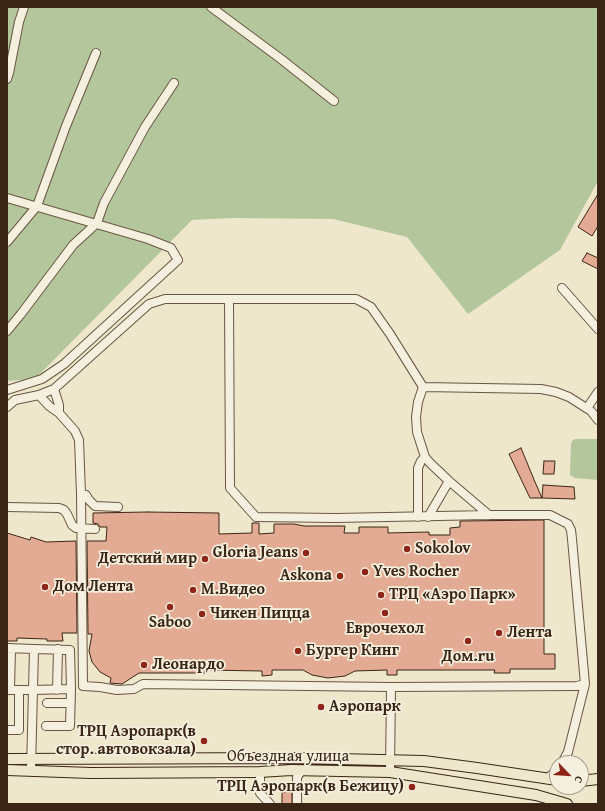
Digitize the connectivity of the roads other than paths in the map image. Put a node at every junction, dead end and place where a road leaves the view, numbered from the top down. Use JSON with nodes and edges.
{"nodes":[{"id":1,"x":24,"y":7,"type":"edge"},
{"id":2,"x":211,"y":7,"type":"edge"},
{"id":3,"x":96,"y":53,"type":"dead end"},
{"id":4,"x":7,"y":79,"type":"edge"},
{"id":5,"x":174,"y":83,"type":"dead end"},
{"id":6,"x":334,"y":101,"type":"dead end"},
{"id":7,"x":7,"y":198,"type":"edge"},
{"id":8,"x":37,"y":206,"type":"junction"},
{"id":9,"x":97,"y":223,"type":"junction"},
{"id":10,"x":7,"y":242,"type":"edge"},
{"id":11,"x":562,"y":288,"type":"dead end"},
{"id":12,"x":229,"y":299,"type":"junction"},
{"id":13,"x":598,"y":329,"type":"edge"},
{"id":14,"x":7,"y":331,"type":"edge"},
{"id":15,"x":423,"y":387,"type":"junction"},
{"id":16,"x":54,"y":389,"type":"junction"},
{"id":17,"x":7,"y":390,"type":"edge"},
{"id":18,"x":598,"y":392,"type":"edge"},
{"id":19,"x":39,"y":395,"type":"junction"},
{"id":20,"x":7,"y":407,"type":"edge"},
{"id":21,"x":587,"y":408,"type":"junction"},
{"id":22,"x":59,"y":413,"type":"junction"},
{"id":23,"x":598,"y":420,"type":"edge"},
{"id":24,"x":425,"y":457,"type":"junction"},
{"id":25,"x":449,"y":481,"type":"junction"},
{"id":26,"x":81,"y":494,"type":"junction"},
{"id":27,"x":7,"y":507,"type":"edge"},
{"id":28,"x":118,"y":508,"type":"dead end"},
{"id":29,"x":489,"y":515,"type":"junction"},
{"id":30,"x":418,"y":517,"type":"junction"},
{"id":31,"x":428,"y":517,"type":"junction"},
{"id":32,"x":95,"y":530,"type":"dead end"},
{"id":33,"x":9,"y":648,"type":"edge"},
{"id":34,"x":34,"y":649,"type":"junction"},
{"id":35,"x":58,"y":649,"type":"junction"},
{"id":36,"x":585,"y":684,"type":"junction"},
{"id":37,"x":391,"y":687,"type":"junction"},
{"id":38,"x":12,"y":690,"type":"edge"},
{"id":39,"x":33,"y":690,"type":"junction"},
{"id":40,"x":57,"y":690,"type":"junction"},
{"id":41,"x":71,"y":690,"type":"junction"},
{"id":42,"x":47,"y":703,"type":"dead end"},
{"id":43,"x":70,"y":703,"type":"junction"},
{"id":44,"x":46,"y":726,"type":"dead end"},
{"id":45,"x":7,"y":730,"type":"edge"},
{"id":46,"x":568,"y":752,"type":"junction"},
{"id":47,"x":566,"y":755,"type":"edge"},
{"id":48,"x":569,"y":755,"type":"edge"},
{"id":49,"x":7,"y":759,"type":"edge"},
{"id":50,"x":390,"y":760,"type":"junction"},
{"id":51,"x":31,"y":765,"type":"junction"},
{"id":52,"x":7,"y":770,"type":"edge"},
{"id":53,"x":302,"y":770,"type":"junction"},
{"id":54,"x":260,"y":772,"type":"junction"},
{"id":55,"x":390,"y":772,"type":"junction"},
{"id":56,"x":547,"y":779,"type":"edge"},
{"id":57,"x":268,"y":803,"type":"edge"},
{"id":58,"x":297,"y":804,"type":"edge"},
{"id":59,"x":567,"y":804,"type":"edge"}],
"edges":[{"from":1,"to":4,"type":"street"},
{"from":2,"to":6,"type":"street"},
{"from":3,"to":8,"type":"street"},
{"from":5,"to":9,"type":"street"},
{"from":7,"to":8,"type":"street"},
{"from":8,"to":9,"type":"street"},
{"from":8,"to":10,"type":"street"},
{"from":9,"to":14,"type":"street"},
{"from":9,"to":17,"type":"street"},
{"from":11,"to":13,"type":"street"},
{"from":12,"to":15,"type":"street"},
{"from":12,"to":16,"type":"street"},
{"from":12,"to":30,"type":"street"},
{"from":15,"to":21,"type":"street"},
{"from":15,"to":24,"type":"street"},
{"from":16,"to":19,"type":"street"},
{"from":16,"to":22,"type":"street"},
{"from":18,"to":21,"type":"street"},
{"from":19,"to":20,"type":"street"},
{"from":19,"to":22,"type":"street"},
{"from":21,"to":23,"type":"street"},
{"from":22,"to":26,"type":"street"},
{"from":24,"to":25,"type":"street"},
{"from":24,"to":30,"type":"street"},
{"from":25,"to":29,"type":"street"},
{"from":25,"to":31,"type":"street"},
{"from":26,"to":28,"type":"street"},
{"from":26,"to":37,"type":"street"},
{"from":27,"to":32,"type":"street"},
{"from":29,"to":31,"type":"street"},
{"from":29,"to":36,"type":"street"},
{"from":30,"to":31,"type":"street"},
{"from":33,"to":34,"type":"street"},
{"from":33,"to":38,"type":"street"},
{"from":34,"to":35,"type":"street"},
{"from":34,"to":39,"type":"street"},
{"from":35,"to":40,"type":"street"},
{"from":35,"to":41,"type":"street"},
{"from":36,"to":37,"type":"street"},
{"from":36,"to":46,"type":"street"},
{"from":37,"to":50,"type":"street"},
{"from":38,"to":39,"type":"street"},
{"from":38,"to":45,"type":"street"},
{"from":39,"to":40,"type":"street"},
{"from":39,"to":51,"type":"street"},
{"from":40,"to":41,"type":"street"},
{"from":41,"to":43,"type":"street"},
{"from":42,"to":43,"type":"street"},
{"from":43,"to":44,"type":"street"},
{"from":46,"to":47,"type":"street"},
{"from":46,"to":48,"type":"street"},
{"from":49,"to":51,"type":"main road","name":"Объездная улица"},
{"from":50,"to":51,"type":"main road","name":"Объездная улица"},
{"from":50,"to":55,"type":"street"},
{"from":50,"to":56,"type":"main road","name":"Объездная улица"},
{"from":51,"to":52,"type":"main road","name":"Объездная улица"},
{"from":51,"to":54,"type":"main road","name":"Объездная улица"},
{"from":53,"to":54,"type":"main road","name":"Объездная улица"},
{"from":53,"to":55,"type":"main road","name":"Объездная улица"},
{"from":53,"to":58,"type":"street"},
{"from":54,"to":57,"type":"street"},
{"from":55,"to":59,"type":"main road","name":"Объездная улица"}]}
